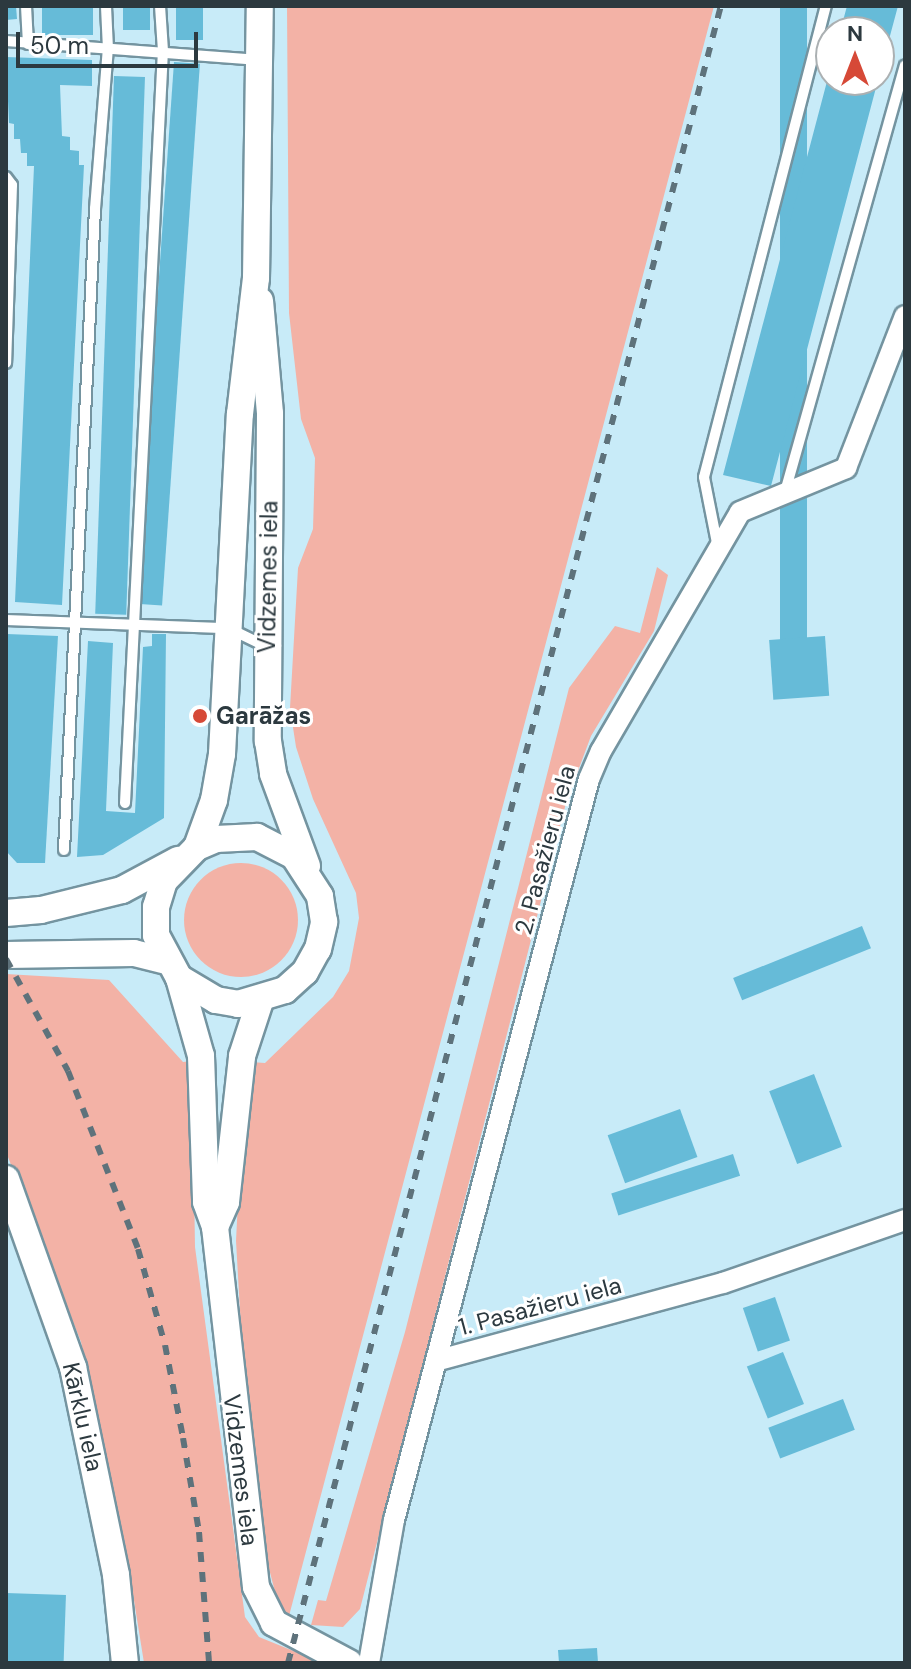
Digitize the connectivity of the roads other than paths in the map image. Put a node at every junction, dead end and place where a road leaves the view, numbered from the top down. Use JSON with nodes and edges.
{"nodes":[{"id":1,"x":26,"y":6,"type":"edge"},
{"id":2,"x":106,"y":6,"type":"edge"},
{"id":3,"x":160,"y":6,"type":"edge"},
{"id":4,"x":260,"y":6,"type":"edge"},
{"id":5,"x":826,"y":6,"type":"edge"},
{"id":6,"x":6,"y":41,"type":"edge"},
{"id":7,"x":28,"y":44,"type":"junction"},
{"id":8,"x":108,"y":49,"type":"junction"},
{"id":9,"x":163,"y":51,"type":"junction"},
{"id":10,"x":260,"y":60,"type":"junction"},
{"id":11,"x":905,"y":66,"type":"edge"},
{"id":12,"x":6,"y":177,"type":"edge"},
{"id":13,"x":256,"y":278,"type":"junction"},
{"id":14,"x":905,"y":316,"type":"edge"},
{"id":15,"x":6,"y":363,"type":"edge"},
{"id":16,"x":785,"y":494,"type":"junction"},
{"id":17,"x":718,"y":550,"type":"junction"},
{"id":18,"x":6,"y":620,"type":"edge"},
{"id":19,"x":75,"y":624,"type":"junction"},
{"id":20,"x":131,"y":627,"type":"junction"},
{"id":21,"x":228,"y":628,"type":"junction"},
{"id":22,"x":267,"y":647,"type":"junction"},
{"id":23,"x":125,"y":803,"type":"dead end"},
{"id":24,"x":64,"y":850,"type":"dead end"},
{"id":25,"x":189,"y":853,"type":"junction"},
{"id":26,"x":308,"y":871,"type":"junction"},
{"id":27,"x":6,"y":913,"type":"edge"},
{"id":28,"x":6,"y":955,"type":"edge"},
{"id":29,"x":172,"y":970,"type":"junction"},
{"id":30,"x":260,"y":1001,"type":"junction"},
{"id":31,"x":6,"y":1179,"type":"edge"},
{"id":32,"x":905,"y":1220,"type":"edge"},
{"id":33,"x":215,"y":1227,"type":"junction"},
{"id":34,"x":439,"y":1360,"type":"junction"},
{"id":35,"x":125,"y":1663,"type":"edge"},
{"id":36,"x":349,"y":1663,"type":"edge"},
{"id":37,"x":369,"y":1663,"type":"edge"}],
"edges":[{"from":1,"to":7,"type":"lane"},
{"from":2,"to":8,"type":"lane"},
{"from":3,"to":9,"type":"lane"},
{"from":4,"to":10,"type":"street","name":"Vidzemes iela"},
{"from":5,"to":17,"type":"lane"},
{"from":6,"to":7,"type":"lane"},
{"from":7,"to":8,"type":"lane"},
{"from":8,"to":9,"type":"lane"},
{"from":8,"to":19,"type":"lane"},
{"from":9,"to":10,"type":"lane"},
{"from":9,"to":20,"type":"lane"},
{"from":10,"to":13,"type":"street","name":"Vidzemes iela"},
{"from":11,"to":16,"type":"lane"},
{"from":12,"to":15,"type":"lane"},
{"from":13,"to":21,"type":"street","name":"Vidzemes iela"},
{"from":13,"to":22,"type":"street","name":"Vidzemes iela"},
{"from":14,"to":16,"type":"street","name":"2. Pasažieru iela"},
{"from":16,"to":17,"type":"street","name":"2. Pasažieru iela"},
{"from":17,"to":34,"type":"street","name":"2. Pasažieru iela"},
{"from":18,"to":19,"type":"lane"},
{"from":19,"to":20,"type":"lane"},
{"from":19,"to":24,"type":"lane"},
{"from":20,"to":21,"type":"lane"},
{"from":20,"to":23,"type":"lane"},
{"from":21,"to":22,"type":"lane"},
{"from":21,"to":25,"type":"street","name":"Vidzemes iela"},
{"from":22,"to":26,"type":"street","name":"Vidzemes iela"},
{"from":25,"to":26,"type":"street"},
{"from":25,"to":27,"type":"street"},
{"from":25,"to":29,"type":"street","name":"Vidzemes iela"},
{"from":26,"to":30,"type":"street","name":"Vidzemes iela"},
{"from":28,"to":29,"type":"street"},
{"from":29,"to":30,"type":"street"},
{"from":29,"to":33,"type":"street","name":"Vidzemes iela"},
{"from":30,"to":33,"type":"street","name":"Vidzemes iela"},
{"from":31,"to":35,"type":"street","name":"Kārklu iela"},
{"from":32,"to":34,"type":"street","name":"1. Pasažieru iela"},
{"from":33,"to":36,"type":"street","name":"Vidzemes iela"},
{"from":34,"to":37,"type":"street","name":"1. Pasažieru iela"}]}
